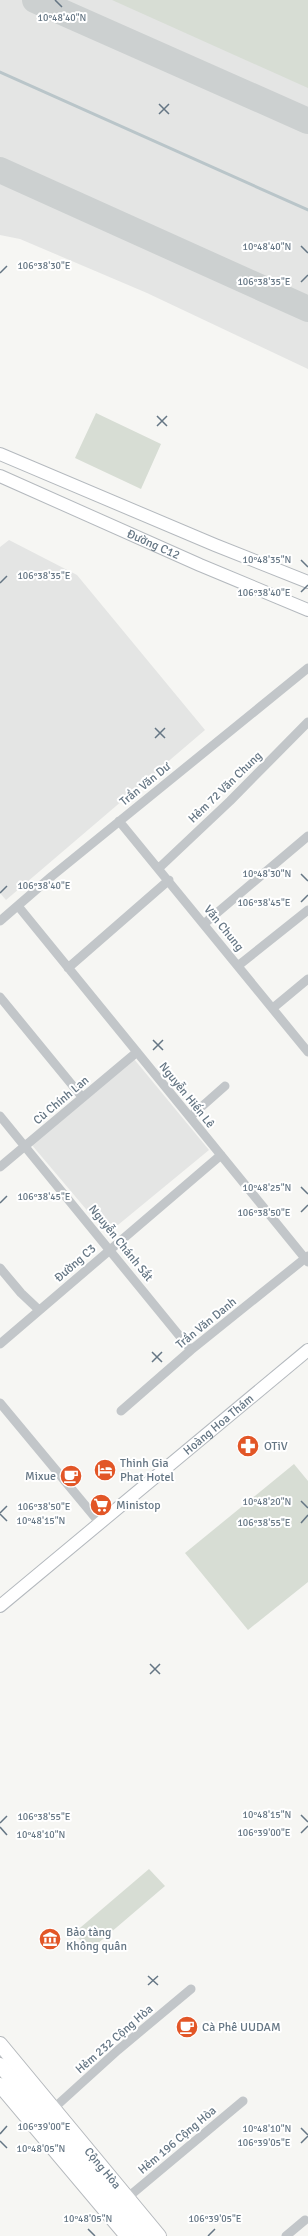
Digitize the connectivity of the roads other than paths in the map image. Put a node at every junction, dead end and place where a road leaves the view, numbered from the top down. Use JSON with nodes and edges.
{"nodes":[{"id":1,"x":0,"y":454,"type":"edge"},
{"id":2,"x":0,"y":476,"type":"edge"},
{"id":3,"x":308,"y":582,"type":"edge"},
{"id":4,"x":303,"y":608,"type":"edge"},
{"id":5,"x":308,"y":618,"type":"edge"},
{"id":6,"x":308,"y":668,"type":"edge"},
{"id":7,"x":308,"y":722,"type":"edge"},
{"id":8,"x":119,"y":821,"type":"junction"},
{"id":9,"x":308,"y":836,"type":"edge"},
{"id":10,"x":159,"y":868,"type":"junction"},
{"id":11,"x":169,"y":880,"type":"junction"},
{"id":12,"x":18,"y":906,"type":"junction"},
{"id":13,"x":308,"y":910,"type":"edge"},
{"id":14,"x":0,"y":921,"type":"edge"},
{"id":15,"x":205,"y":923,"type":"junction"},
{"id":16,"x":239,"y":965,"type":"junction"},
{"id":17,"x":68,"y":968,"type":"junction"},
{"id":18,"x":308,"y":979,"type":"edge"},
{"id":19,"x":0,"y":997,"type":"edge"},
{"id":20,"x":273,"y":1008,"type":"junction"},
{"id":21,"x":137,"y":1052,"type":"junction"},
{"id":22,"x":308,"y":1052,"type":"edge"},
{"id":23,"x":225,"y":1086,"type":"dead end"},
{"id":24,"x":82,"y":1097,"type":"junction"},
{"id":25,"x":0,"y":1116,"type":"edge"},
{"id":26,"x":190,"y":1117,"type":"junction"},
{"id":27,"x":25,"y":1145,"type":"junction"},
{"id":28,"x":221,"y":1155,"type":"junction"},
{"id":29,"x":0,"y":1166,"type":"edge"},
{"id":30,"x":110,"y":1248,"type":"junction"},
{"id":31,"x":307,"y":1259,"type":"edge"},
{"id":32,"x":0,"y":1268,"type":"edge"},
{"id":33,"x":39,"y":1310,"type":"junction"},
{"id":34,"x":0,"y":1344,"type":"edge"},
{"id":35,"x":191,"y":1350,"type":"junction"},
{"id":36,"x":308,"y":1350,"type":"edge"},
{"id":37,"x":0,"y":1403,"type":"edge"},
{"id":38,"x":121,"y":1411,"type":"dead end"},
{"id":39,"x":99,"y":1522,"type":"junction"},
{"id":40,"x":0,"y":1606,"type":"edge"},
{"id":41,"x":191,"y":1989,"type":"dead end"},
{"id":42,"x":0,"y":2044,"type":"edge"},
{"id":43,"x":0,"y":2065,"type":"edge"},
{"id":44,"x":0,"y":2085,"type":"edge"},
{"id":45,"x":243,"y":2101,"type":"dead end"},
{"id":46,"x":54,"y":2108,"type":"junction"},
{"id":47,"x":127,"y":2198,"type":"junction"},
{"id":48,"x":305,"y":2220,"type":"dead end"},
{"id":49,"x":127,"y":2236,"type":"edge"},
{"id":50,"x":144,"y":2236,"type":"edge"},
{"id":51,"x":159,"y":2236,"type":"edge"},
{"id":52,"x":286,"y":2236,"type":"edge"}],
"edges":[{"from":1,"to":3,"type":"main road","name":"Đường C12"},
{"from":2,"to":4,"type":"main road","name":"Đường C12"},
{"from":4,"to":5,"type":"street"},
{"from":6,"to":8,"type":"street","name":"Trần Văn Dư"},
{"from":7,"to":10,"type":"street","name":"Hẻm 72 Văn Chung"},
{"from":8,"to":10,"type":"street","name":"Văn Chung"},
{"from":8,"to":12,"type":"street","name":"Trần Văn Dư"},
{"from":9,"to":15,"type":"street"},
{"from":10,"to":11,"type":"street","name":"Văn Chung"},
{"from":11,"to":15,"type":"street","name":"Văn Chung"},
{"from":11,"to":17,"type":"street"},
{"from":12,"to":14,"type":"street","name":"Trần Văn Dư"},
{"from":12,"to":17,"type":"street","name":"Nguyễn Hiến Lê"},
{"from":13,"to":16,"type":"street"},
{"from":15,"to":16,"type":"street","name":"Văn Chung"},
{"from":16,"to":20,"type":"street","name":"Văn Chung"},
{"from":17,"to":21,"type":"street","name":"Nguyễn Hiến Lê"},
{"from":18,"to":20,"type":"street"},
{"from":19,"to":24,"type":"street"},
{"from":20,"to":22,"type":"street","name":"Văn Chung"},
{"from":21,"to":24,"type":"street","name":"Cù Chính Lan"},
{"from":21,"to":26,"type":"street","name":"Nguyễn Hiến Lê"},
{"from":23,"to":26,"type":"street"},
{"from":24,"to":27,"type":"street","name":"Cù Chính Lan"},
{"from":25,"to":27,"type":"street","name":"Nguyễn Chánh Sắt"},
{"from":26,"to":28,"type":"street","name":"Nguyễn Hiến Lê"},
{"from":27,"to":29,"type":"street","name":"Cù Chính Lan"},
{"from":27,"to":30,"type":"street","name":"Nguyễn Chánh Sắt"},
{"from":28,"to":30,"type":"street","name":"Đường C3"},
{"from":28,"to":31,"type":"street","name":"Nguyễn Hiến Lê"},
{"from":30,"to":33,"type":"street","name":"Đường C3"},
{"from":30,"to":35,"type":"street","name":"Nguyễn Chánh Sắt"},
{"from":31,"to":35,"type":"street","name":"Trần Văn Danh"},
{"from":32,"to":33,"type":"street"},
{"from":33,"to":34,"type":"street","name":"Đường C3"},
{"from":35,"to":38,"type":"street","name":"Trần Văn Danh"},
{"from":36,"to":39,"type":"main road","name":"Hoàng Hoa Thám"},
{"from":37,"to":39,"type":"street"},
{"from":39,"to":40,"type":"main road","name":"Hoàng Hoa Thám"},
{"from":41,"to":46,"type":"street","name":"Hẻm 232 Cộng Hòa"},
{"from":42,"to":46,"type":"main road","name":"Cộng Hòa"},
{"from":43,"to":50,"type":"main road","name":"Cộng Hòa"},
{"from":44,"to":49,"type":"main road","name":"Cộng Hòa"},
{"from":45,"to":47,"type":"street","name":"Hẻm 196 Cộng Hòa"},
{"from":46,"to":47,"type":"main road","name":"Cộng Hòa"},
{"from":47,"to":51,"type":"main road","name":"Cộng Hòa"},
{"from":48,"to":52,"type":"street"}]}
